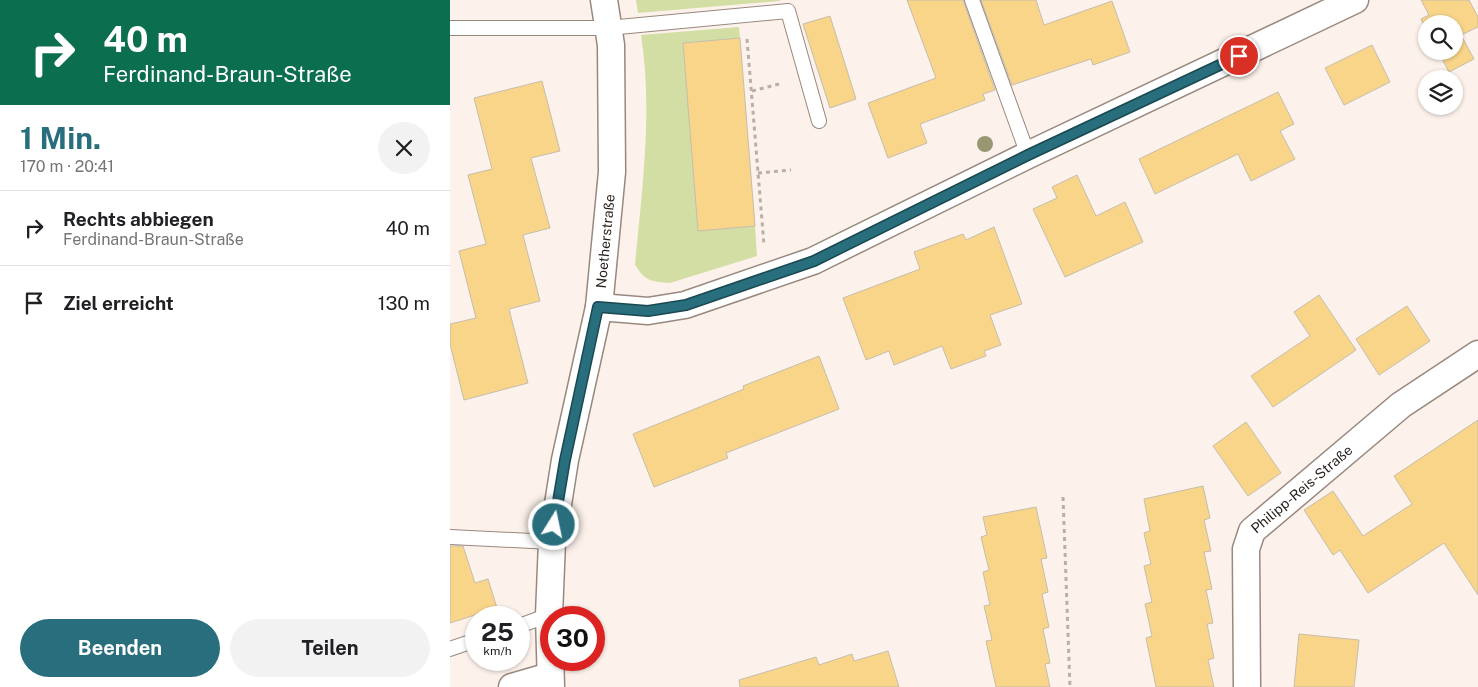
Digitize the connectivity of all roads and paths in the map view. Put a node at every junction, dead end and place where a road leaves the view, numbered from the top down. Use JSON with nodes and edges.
{"nodes":[{"id":1,"x":604,"y":0,"type":"edge"},
{"id":2,"x":972,"y":0,"type":"edge"},
{"id":3,"x":1355,"y":0,"type":"edge"},
{"id":4,"x":746,"y":15,"type":"junction"},
{"id":5,"x":450,"y":28,"type":"edge"},
{"id":6,"x":608,"y":28,"type":"junction"},
{"id":7,"x":808,"y":77,"type":"junction"},
{"id":8,"x":752,"y":91,"type":"junction"},
{"id":9,"x":820,"y":121,"type":"dead end"},
{"id":10,"x":1028,"y":155,"type":"junction"},
{"id":11,"x":790,"y":170,"type":"dead end"},
{"id":12,"x":758,"y":173,"type":"junction"},
{"id":13,"x":766,"y":278,"type":"junction"},
{"id":14,"x":598,"y":307,"type":"junction"},
{"id":15,"x":1478,"y":354,"type":"edge"},
{"id":16,"x":1063,"y":497,"type":"dead end"},
{"id":17,"x":450,"y":537,"type":"edge"},
{"id":18,"x":552,"y":542,"type":"junction"},
{"id":19,"x":549,"y":606,"type":"edge"},
{"id":20,"x":465,"y":644,"type":"edge"},
{"id":21,"x":450,"y":649,"type":"edge"},
{"id":22,"x":551,"y":681,"type":"edge"},
{"id":23,"x":512,"y":687,"type":"edge"},
{"id":24,"x":1070,"y":687,"type":"edge"},
{"id":25,"x":1247,"y":687,"type":"edge"}],
"edges":[{"from":1,"to":6,"type":"street","name":"Noetherstraße"},
{"from":2,"to":10,"type":"lane"},
{"from":3,"to":10,"type":"street"},
{"from":4,"to":6,"type":"lane"},
{"from":4,"to":7,"type":"lane"},
{"from":4,"to":8,"type":"path"},
{"from":5,"to":6,"type":"lane"},
{"from":6,"to":14,"type":"street","name":"Noetherstraße"},
{"from":7,"to":8,"type":"path"},
{"from":7,"to":9,"type":"lane"},
{"from":8,"to":12,"type":"path"},
{"from":10,"to":13,"type":"street"},
{"from":11,"to":12,"type":"path"},
{"from":12,"to":13,"type":"path"},
{"from":13,"to":14,"type":"street"},
{"from":14,"to":18,"type":"street","name":"Noetherstraße"},
{"from":15,"to":25,"type":"street","name":"Philipp-Reis-Straße"},
{"from":16,"to":24,"type":"path"},
{"from":17,"to":18,"type":"lane"},
{"from":18,"to":19,"type":"street","name":"Noetherstraße"},
{"from":20,"to":21,"type":"lane"},
{"from":22,"to":23,"type":"street"}]}
